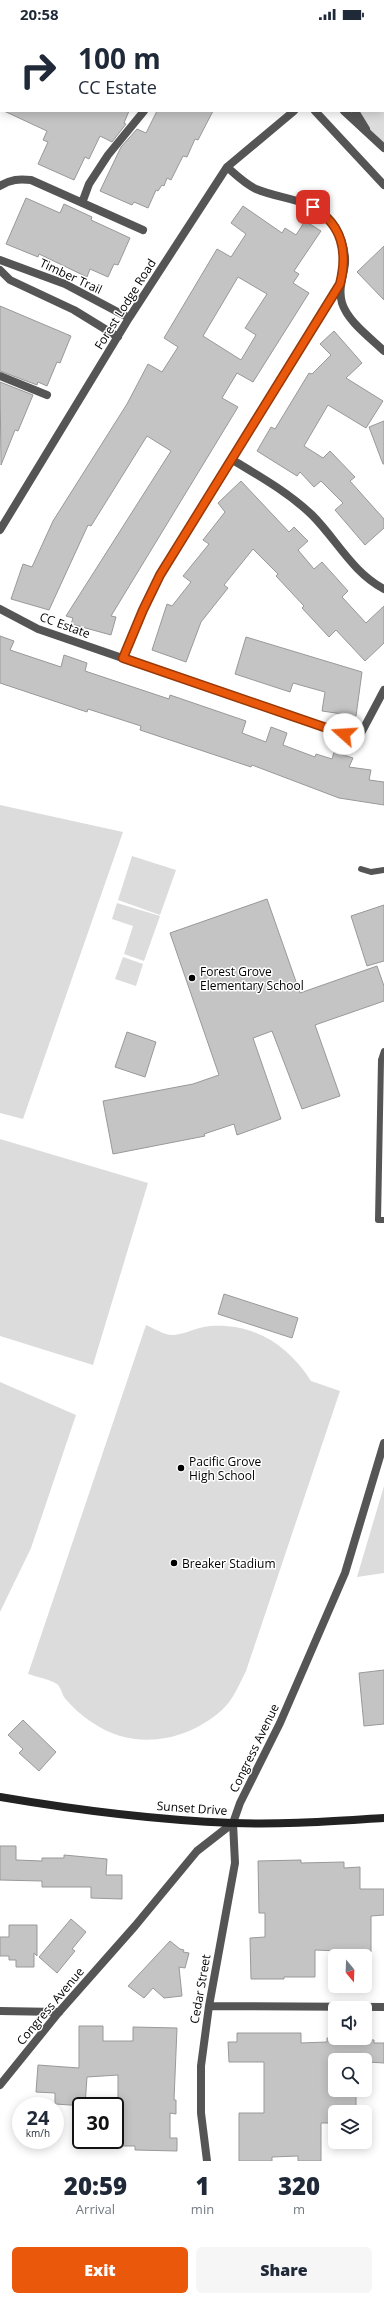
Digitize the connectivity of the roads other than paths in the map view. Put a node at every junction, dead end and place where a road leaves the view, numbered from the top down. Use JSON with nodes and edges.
{"nodes":[{"id":1,"x":143,"y":112,"type":"edge"},
{"id":2,"x":293,"y":112,"type":"edge"},
{"id":3,"x":316,"y":112,"type":"edge"},
{"id":4,"x":345,"y":112,"type":"edge"},
{"id":5,"x":356,"y":112,"type":"edge"},
{"id":6,"x":371,"y":136,"type":"junction"},
{"id":7,"x":384,"y":148,"type":"edge"},
{"id":8,"x":227,"y":167,"type":"junction"},
{"id":9,"x":384,"y":185,"type":"edge"},
{"id":10,"x":0,"y":186,"type":"edge"},
{"id":11,"x":82,"y":203,"type":"junction"},
{"id":12,"x":143,"y":230,"type":"dead end"},
{"id":13,"x":0,"y":260,"type":"edge"},
{"id":14,"x":0,"y":270,"type":"edge"},
{"id":15,"x":340,"y":284,"type":"junction"},
{"id":16,"x":129,"y":318,"type":"junction"},
{"id":17,"x":118,"y":337,"type":"junction"},
{"id":18,"x":384,"y":351,"type":"edge"},
{"id":19,"x":0,"y":376,"type":"edge"},
{"id":20,"x":47,"y":395,"type":"dead end"},
{"id":21,"x":231,"y":459,"type":"junction"},
{"id":22,"x":0,"y":530,"type":"edge"},
{"id":23,"x":384,"y":589,"type":"edge"},
{"id":24,"x":0,"y":609,"type":"edge"},
{"id":25,"x":123,"y":658,"type":"junction"},
{"id":26,"x":384,"y":690,"type":"edge"},
{"id":27,"x":361,"y":869,"type":"dead end"},
{"id":28,"x":384,"y":870,"type":"edge"},
{"id":29,"x":384,"y":1052,"type":"edge"},
{"id":30,"x":381,"y":1220,"type":"edge"},
{"id":31,"x":384,"y":1443,"type":"edge"},
{"id":32,"x":0,"y":1797,"type":"edge"},
{"id":33,"x":384,"y":1818,"type":"edge"},
{"id":34,"x":233,"y":1823,"type":"junction"},
{"id":35,"x":209,"y":2006,"type":"junction"},
{"id":36,"x":384,"y":2007,"type":"edge"},
{"id":37,"x":0,"y":2011,"type":"edge"},
{"id":38,"x":59,"y":2012,"type":"junction"},
{"id":39,"x":0,"y":2085,"type":"edge"},
{"id":40,"x":207,"y":2161,"type":"edge"}],
"edges":[{"from":1,"to":11,"type":"street"},
{"from":2,"to":8,"type":"street","name":"Forest Lodge Road"},
{"from":3,"to":9,"type":"street"},
{"from":4,"to":6,"type":"street"},
{"from":5,"to":6,"type":"street"},
{"from":6,"to":7,"type":"street"},
{"from":8,"to":15,"type":"street"},
{"from":8,"to":16,"type":"street","name":"Forest Lodge Road"},
{"from":10,"to":11,"type":"street"},
{"from":11,"to":12,"type":"street"},
{"from":13,"to":16,"type":"street","name":"Timber Trail"},
{"from":14,"to":17,"type":"street"},
{"from":15,"to":18,"type":"street"},
{"from":15,"to":21,"type":"street"},
{"from":16,"to":17,"type":"street","name":"Forest Lodge Road"},
{"from":17,"to":22,"type":"street","name":"Forest Lodge Road"},
{"from":19,"to":20,"type":"street"},
{"from":21,"to":23,"type":"street"},
{"from":21,"to":25,"type":"street"},
{"from":24,"to":25,"type":"street","name":"CC Estate"},
{"from":25,"to":26,"type":"street","name":"CC Estate"},
{"from":27,"to":28,"type":"lane"},
{"from":29,"to":30,"type":"lane"},
{"from":31,"to":34,"type":"street","name":"Congress Avenue"},
{"from":32,"to":34,"type":"main road","name":"Sunset Drive"},
{"from":33,"to":34,"type":"main road","name":"Sunset Drive"},
{"from":34,"to":35,"type":"street","name":"Cedar Street"},
{"from":34,"to":38,"type":"street","name":"Congress Avenue"},
{"from":35,"to":36,"type":"street"},
{"from":35,"to":40,"type":"street","name":"Cedar Street"},
{"from":37,"to":38,"type":"street"},
{"from":38,"to":39,"type":"street","name":"Congress Avenue"}]}
